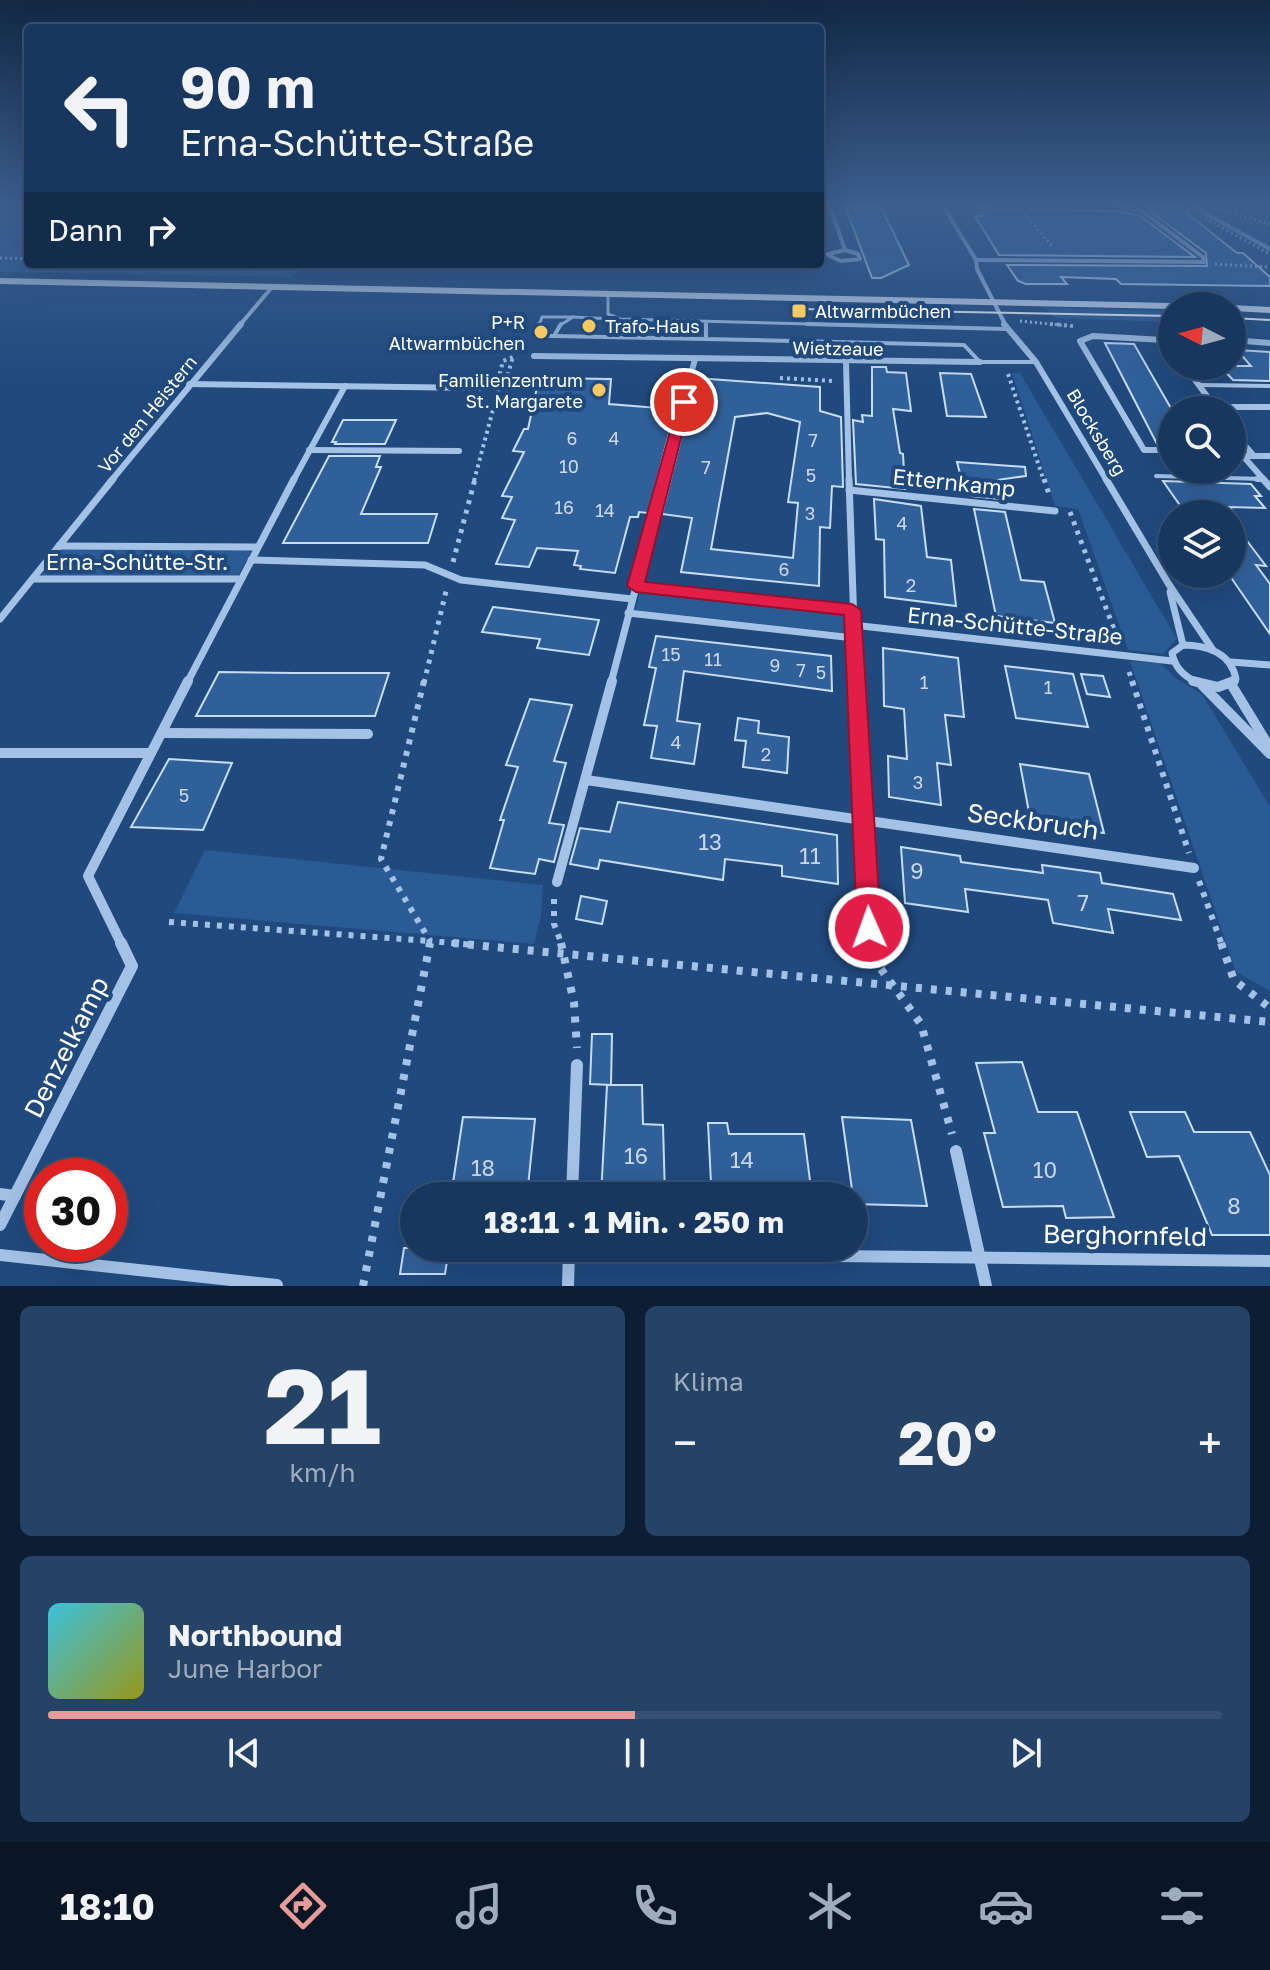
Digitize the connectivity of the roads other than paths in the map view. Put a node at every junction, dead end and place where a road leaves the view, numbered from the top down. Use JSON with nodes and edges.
{"nodes":[{"id":1,"x":977,"y":266,"type":"edge"},
{"id":2,"x":0,"y":281,"type":"edge"},
{"id":3,"x":273,"y":286,"type":"junction"},
{"id":4,"x":608,"y":293,"type":"junction"},
{"id":5,"x":993,"y":302,"type":"junction"},
{"id":6,"x":1158,"y":306,"type":"edge"},
{"id":7,"x":1246,"y":309,"type":"edge"},
{"id":8,"x":1270,"y":310,"type":"edge"},
{"id":9,"x":573,"y":317,"type":"junction"},
{"id":10,"x":620,"y":319,"type":"junction"},
{"id":11,"x":706,"y":321,"type":"junction"},
{"id":12,"x":1007,"y":329,"type":"junction"},
{"id":13,"x":554,"y":336,"type":"junction"},
{"id":14,"x":706,"y":339,"type":"junction"},
{"id":15,"x":1158,"y":340,"type":"edge"},
{"id":16,"x":1246,"y":341,"type":"edge"},
{"id":17,"x":1270,"y":343,"type":"edge"},
{"id":18,"x":534,"y":356,"type":"road end"},
{"id":19,"x":695,"y":359,"type":"junction"},
{"id":20,"x":846,"y":362,"type":"junction"},
{"id":21,"x":980,"y":362,"type":"junction"},
{"id":22,"x":1036,"y":362,"type":"junction"},
{"id":23,"x":1197,"y":380,"type":"edge"},
{"id":24,"x":189,"y":384,"type":"junction"},
{"id":25,"x":1201,"y":385,"type":"junction"},
{"id":26,"x":345,"y":386,"type":"junction"},
{"id":27,"x":1270,"y":386,"type":"edge"},
{"id":28,"x":479,"y":388,"type":"dead end"},
{"id":29,"x":1208,"y":396,"type":"edge"},
{"id":30,"x":1246,"y":407,"type":"edge"},
{"id":31,"x":1270,"y":407,"type":"edge"},
{"id":32,"x":1246,"y":447,"type":"edge"},
{"id":33,"x":309,"y":450,"type":"junction"},
{"id":34,"x":1158,"y":450,"type":"edge"},
{"id":35,"x":459,"y":451,"type":"dead end"},
{"id":36,"x":1246,"y":456,"type":"edge"},
{"id":37,"x":1254,"y":456,"type":"junction"},
{"id":38,"x":1270,"y":456,"type":"edge"},
{"id":39,"x":1246,"y":459,"type":"edge"},
{"id":40,"x":1156,"y":476,"type":"dead end"},
{"id":41,"x":1263,"y":479,"type":"junction"},
{"id":42,"x":1270,"y":487,"type":"edge"},
{"id":43,"x":849,"y":490,"type":"junction"},
{"id":44,"x":1055,"y":511,"type":"dead end"},
{"id":45,"x":59,"y":546,"type":"junction"},
{"id":46,"x":257,"y":547,"type":"junction"},
{"id":47,"x":251,"y":560,"type":"junction"},
{"id":48,"x":1158,"y":566,"type":"edge"},
{"id":49,"x":33,"y":579,"type":"junction"},
{"id":50,"x":241,"y":579,"type":"junction"},
{"id":51,"x":636,"y":586,"type":"junction"},
{"id":52,"x":1169,"y":588,"type":"edge"},
{"id":53,"x":1171,"y":588,"type":"edge"},
{"id":54,"x":632,"y":599,"type":"junction"},
{"id":55,"x":852,"y":610,"type":"junction"},
{"id":56,"x":628,"y":613,"type":"junction"},
{"id":57,"x":0,"y":619,"type":"edge"},
{"id":58,"x":853,"y":625,"type":"junction"},
{"id":59,"x":854,"y":638,"type":"junction"},
{"id":60,"x":1183,"y":645,"type":"junction"},
{"id":61,"x":1213,"y":650,"type":"junction"},
{"id":62,"x":1172,"y":661,"type":"junction"},
{"id":63,"x":1231,"y":662,"type":"junction"},
{"id":64,"x":1270,"y":665,"type":"edge"},
{"id":65,"x":1202,"y":684,"type":"junction"},
{"id":66,"x":1231,"y":684,"type":"junction"},
{"id":67,"x":162,"y":733,"type":"junction"},
{"id":68,"x":368,"y":734,"type":"dead end"},
{"id":69,"x":1270,"y":748,"type":"edge"},
{"id":70,"x":0,"y":753,"type":"edge"},
{"id":71,"x":151,"y":753,"type":"junction"},
{"id":72,"x":1270,"y":754,"type":"edge"},
{"id":73,"x":586,"y":780,"type":"junction"},
{"id":74,"x":865,"y":818,"type":"junction"},
{"id":75,"x":1194,"y":868,"type":"road end"},
{"id":76,"x":557,"y":882,"type":"road end"},
{"id":77,"x":870,"y":956,"type":"road end"},
{"id":78,"x":577,"y":1065,"type":"road end"},
{"id":79,"x":956,"y":1151,"type":"road end"},
{"id":80,"x":573,"y":1182,"type":"edge"},
{"id":81,"x":8,"y":1195,"type":"edge"},
{"id":82,"x":0,"y":1225,"type":"edge"},
{"id":83,"x":0,"y":1255,"type":"edge"},
{"id":84,"x":868,"y":1255,"type":"edge"},
{"id":85,"x":979,"y":1256,"type":"junction"},
{"id":86,"x":1270,"y":1261,"type":"edge"},
{"id":87,"x":569,"y":1262,"type":"edge"},
{"id":88,"x":277,"y":1285,"type":"edge"},
{"id":89,"x":568,"y":1286,"type":"edge"},
{"id":90,"x":986,"y":1286,"type":"edge"}],
"edges":[{"from":1,"to":5,"type":"street","name":"Blocksberg"},
{"from":2,"to":3,"type":"main road"},
{"from":3,"to":4,"type":"main road"},
{"from":3,"to":24,"type":"street","name":"Vor den Heistern"},
{"from":4,"to":5,"type":"main road"},
{"from":4,"to":10,"type":"lane"},
{"from":5,"to":6,"type":"main road"},
{"from":5,"to":12,"type":"street","name":"Blocksberg"},
{"from":7,"to":8,"type":"main road"},
{"from":9,"to":10,"type":"lane"},
{"from":9,"to":13,"type":"lane"},
{"from":9,"to":13,"type":"lane"},
{"from":10,"to":11,"type":"lane"},
{"from":11,"to":12,"type":"lane"},
{"from":11,"to":14,"type":"lane"},
{"from":12,"to":22,"type":"street","name":"Blocksberg"},
{"from":13,"to":14,"type":"lane"},
{"from":14,"to":21,"type":"lane"},
{"from":15,"to":34,"type":"street"},
{"from":16,"to":17,"type":"street"},
{"from":18,"to":19,"type":"street","name":"Wietzeaue"},
{"from":19,"to":20,"type":"street","name":"Wietzeaue"},
{"from":19,"to":51,"type":"street"},
{"from":20,"to":21,"type":"street","name":"Wietzeaue"},
{"from":20,"to":43,"type":"street"},
{"from":21,"to":22,"type":"lane"},
{"from":22,"to":48,"type":"street","name":"Blocksberg"},
{"from":23,"to":25,"type":"street"},
{"from":24,"to":26,"type":"street"},
{"from":24,"to":45,"type":"street","name":"Vor den Heistern"},
{"from":25,"to":27,"type":"lane"},
{"from":25,"to":29,"type":"street"},
{"from":26,"to":28,"type":"street"},
{"from":26,"to":33,"type":"street"},
{"from":30,"to":31,"type":"street"},
{"from":32,"to":37,"type":"street"},
{"from":33,"to":35,"type":"street"},
{"from":33,"to":46,"type":"street"},
{"from":36,"to":37,"type":"street"},
{"from":37,"to":38,"type":"street"},
{"from":39,"to":41,"type":"street"},
{"from":40,"to":41,"type":"lane"},
{"from":41,"to":42,"type":"street"},
{"from":43,"to":44,"type":"street","name":"Etternkamp"},
{"from":43,"to":55,"type":"street"},
{"from":45,"to":46,"type":"street","name":"Erna-Schütte-Str."},
{"from":45,"to":49,"type":"street","name":"Vor den Heistern"},
{"from":46,"to":47,"type":"street"},
{"from":47,"to":50,"type":"street"},
{"from":47,"to":54,"type":"street"},
{"from":49,"to":50,"type":"street","name":"Erna-Schütte-Str."},
{"from":49,"to":57,"type":"street","name":"Vor den Heistern"},
{"from":50,"to":67,"type":"street"},
{"from":51,"to":54,"type":"street"},
{"from":51,"to":55,"type":"street"},
{"from":52,"to":60,"type":"street","name":"Blocksberg"},
{"from":53,"to":61,"type":"street","name":"Blocksberg"},
{"from":54,"to":56,"type":"street"},
{"from":55,"to":58,"type":"street"},
{"from":56,"to":59,"type":"street"},
{"from":56,"to":73,"type":"street"},
{"from":58,"to":59,"type":"street"},
{"from":58,"to":62,"type":"street","name":"Erna-Schütte-Straße"},
{"from":59,"to":74,"type":"street"},
{"from":60,"to":61,"type":"street","name":"Blocksberg"},
{"from":60,"to":62,"type":"street"},
{"from":61,"to":63,"type":"street","name":"Blocksberg"},
{"from":62,"to":65,"type":"street"},
{"from":63,"to":64,"type":"street"},
{"from":63,"to":66,"type":"street"},
{"from":65,"to":66,"type":"street"},
{"from":65,"to":72,"type":"street"},
{"from":66,"to":69,"type":"street"},
{"from":67,"to":68,"type":"street"},
{"from":67,"to":71,"type":"street"},
{"from":70,"to":71,"type":"street"},
{"from":71,"to":81,"type":"street","name":"Denzelkamp"},
{"from":73,"to":74,"type":"street","name":"Seckbruch"},
{"from":73,"to":76,"type":"street"},
{"from":74,"to":75,"type":"street","name":"Seckbruch"},
{"from":74,"to":77,"type":"street"},
{"from":78,"to":80,"type":"street"},
{"from":79,"to":85,"type":"street"},
{"from":81,"to":82,"type":"street"},
{"from":83,"to":88,"type":"street"},
{"from":84,"to":85,"type":"street","name":"Berghornfeld"},
{"from":85,"to":86,"type":"street","name":"Berghornfeld"},
{"from":85,"to":90,"type":"street"},
{"from":87,"to":89,"type":"street","name":"Berghornfeld"}]}
